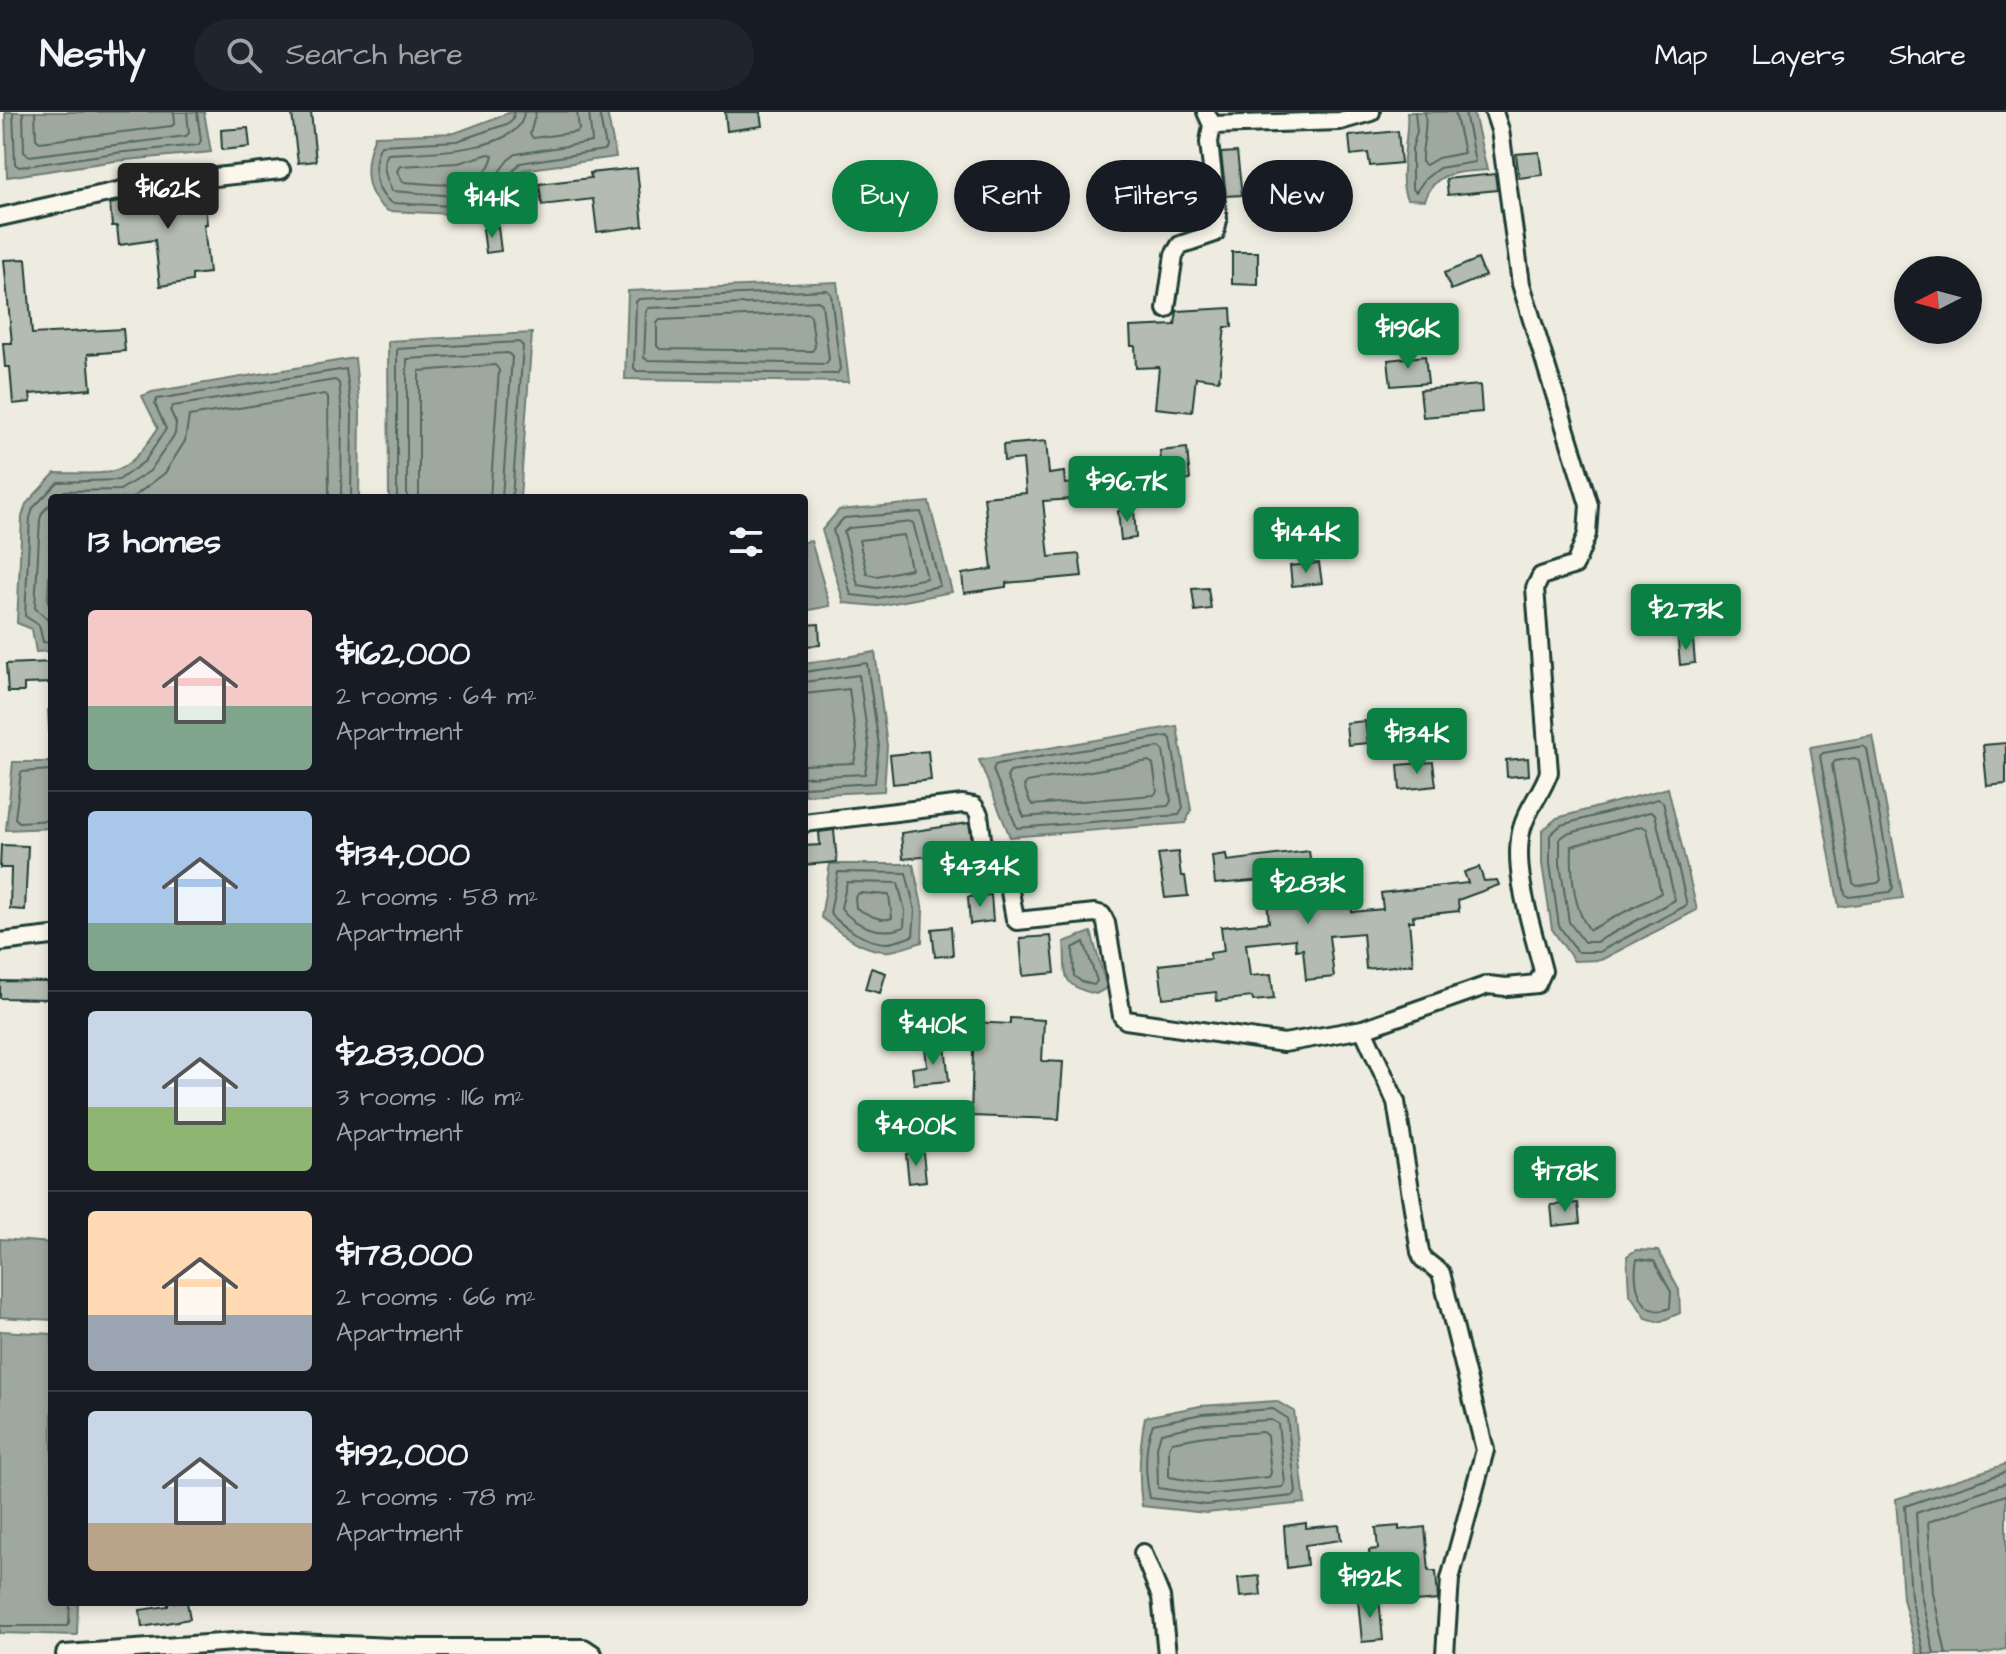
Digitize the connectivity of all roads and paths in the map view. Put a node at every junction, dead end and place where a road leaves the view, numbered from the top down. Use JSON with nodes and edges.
{"nodes":[{"id":1,"x":1371,"y":112,"type":"edge"},
{"id":2,"x":1494,"y":112,"type":"edge"},
{"id":3,"x":1209,"y":119,"type":"edge"},
{"id":4,"x":281,"y":170,"type":"dead end"},
{"id":5,"x":0,"y":217,"type":"edge"},
{"id":6,"x":1166,"y":309,"type":"dead end"},
{"id":7,"x":808,"y":823,"type":"edge"},
{"id":8,"x":48,"y":936,"type":"edge"},
{"id":9,"x":0,"y":942,"type":"edge"},
{"id":10,"x":1363,"y":1029,"type":"junction"},
{"id":11,"x":1143,"y":1553,"type":"dead end"},
{"id":12,"x":65,"y":1654,"type":"edge"},
{"id":13,"x":593,"y":1654,"type":"edge"},
{"id":14,"x":1167,"y":1654,"type":"edge"},
{"id":15,"x":1445,"y":1654,"type":"edge"}],
"edges":[{"from":1,"to":3,"type":"street"},
{"from":2,"to":10,"type":"street"},
{"from":3,"to":6,"type":"street"},
{"from":4,"to":5,"type":"street"},
{"from":7,"to":10,"type":"street"},
{"from":8,"to":9,"type":"street"},
{"from":10,"to":15,"type":"street"},
{"from":11,"to":14,"type":"street"},
{"from":12,"to":13,"type":"street"}]}
